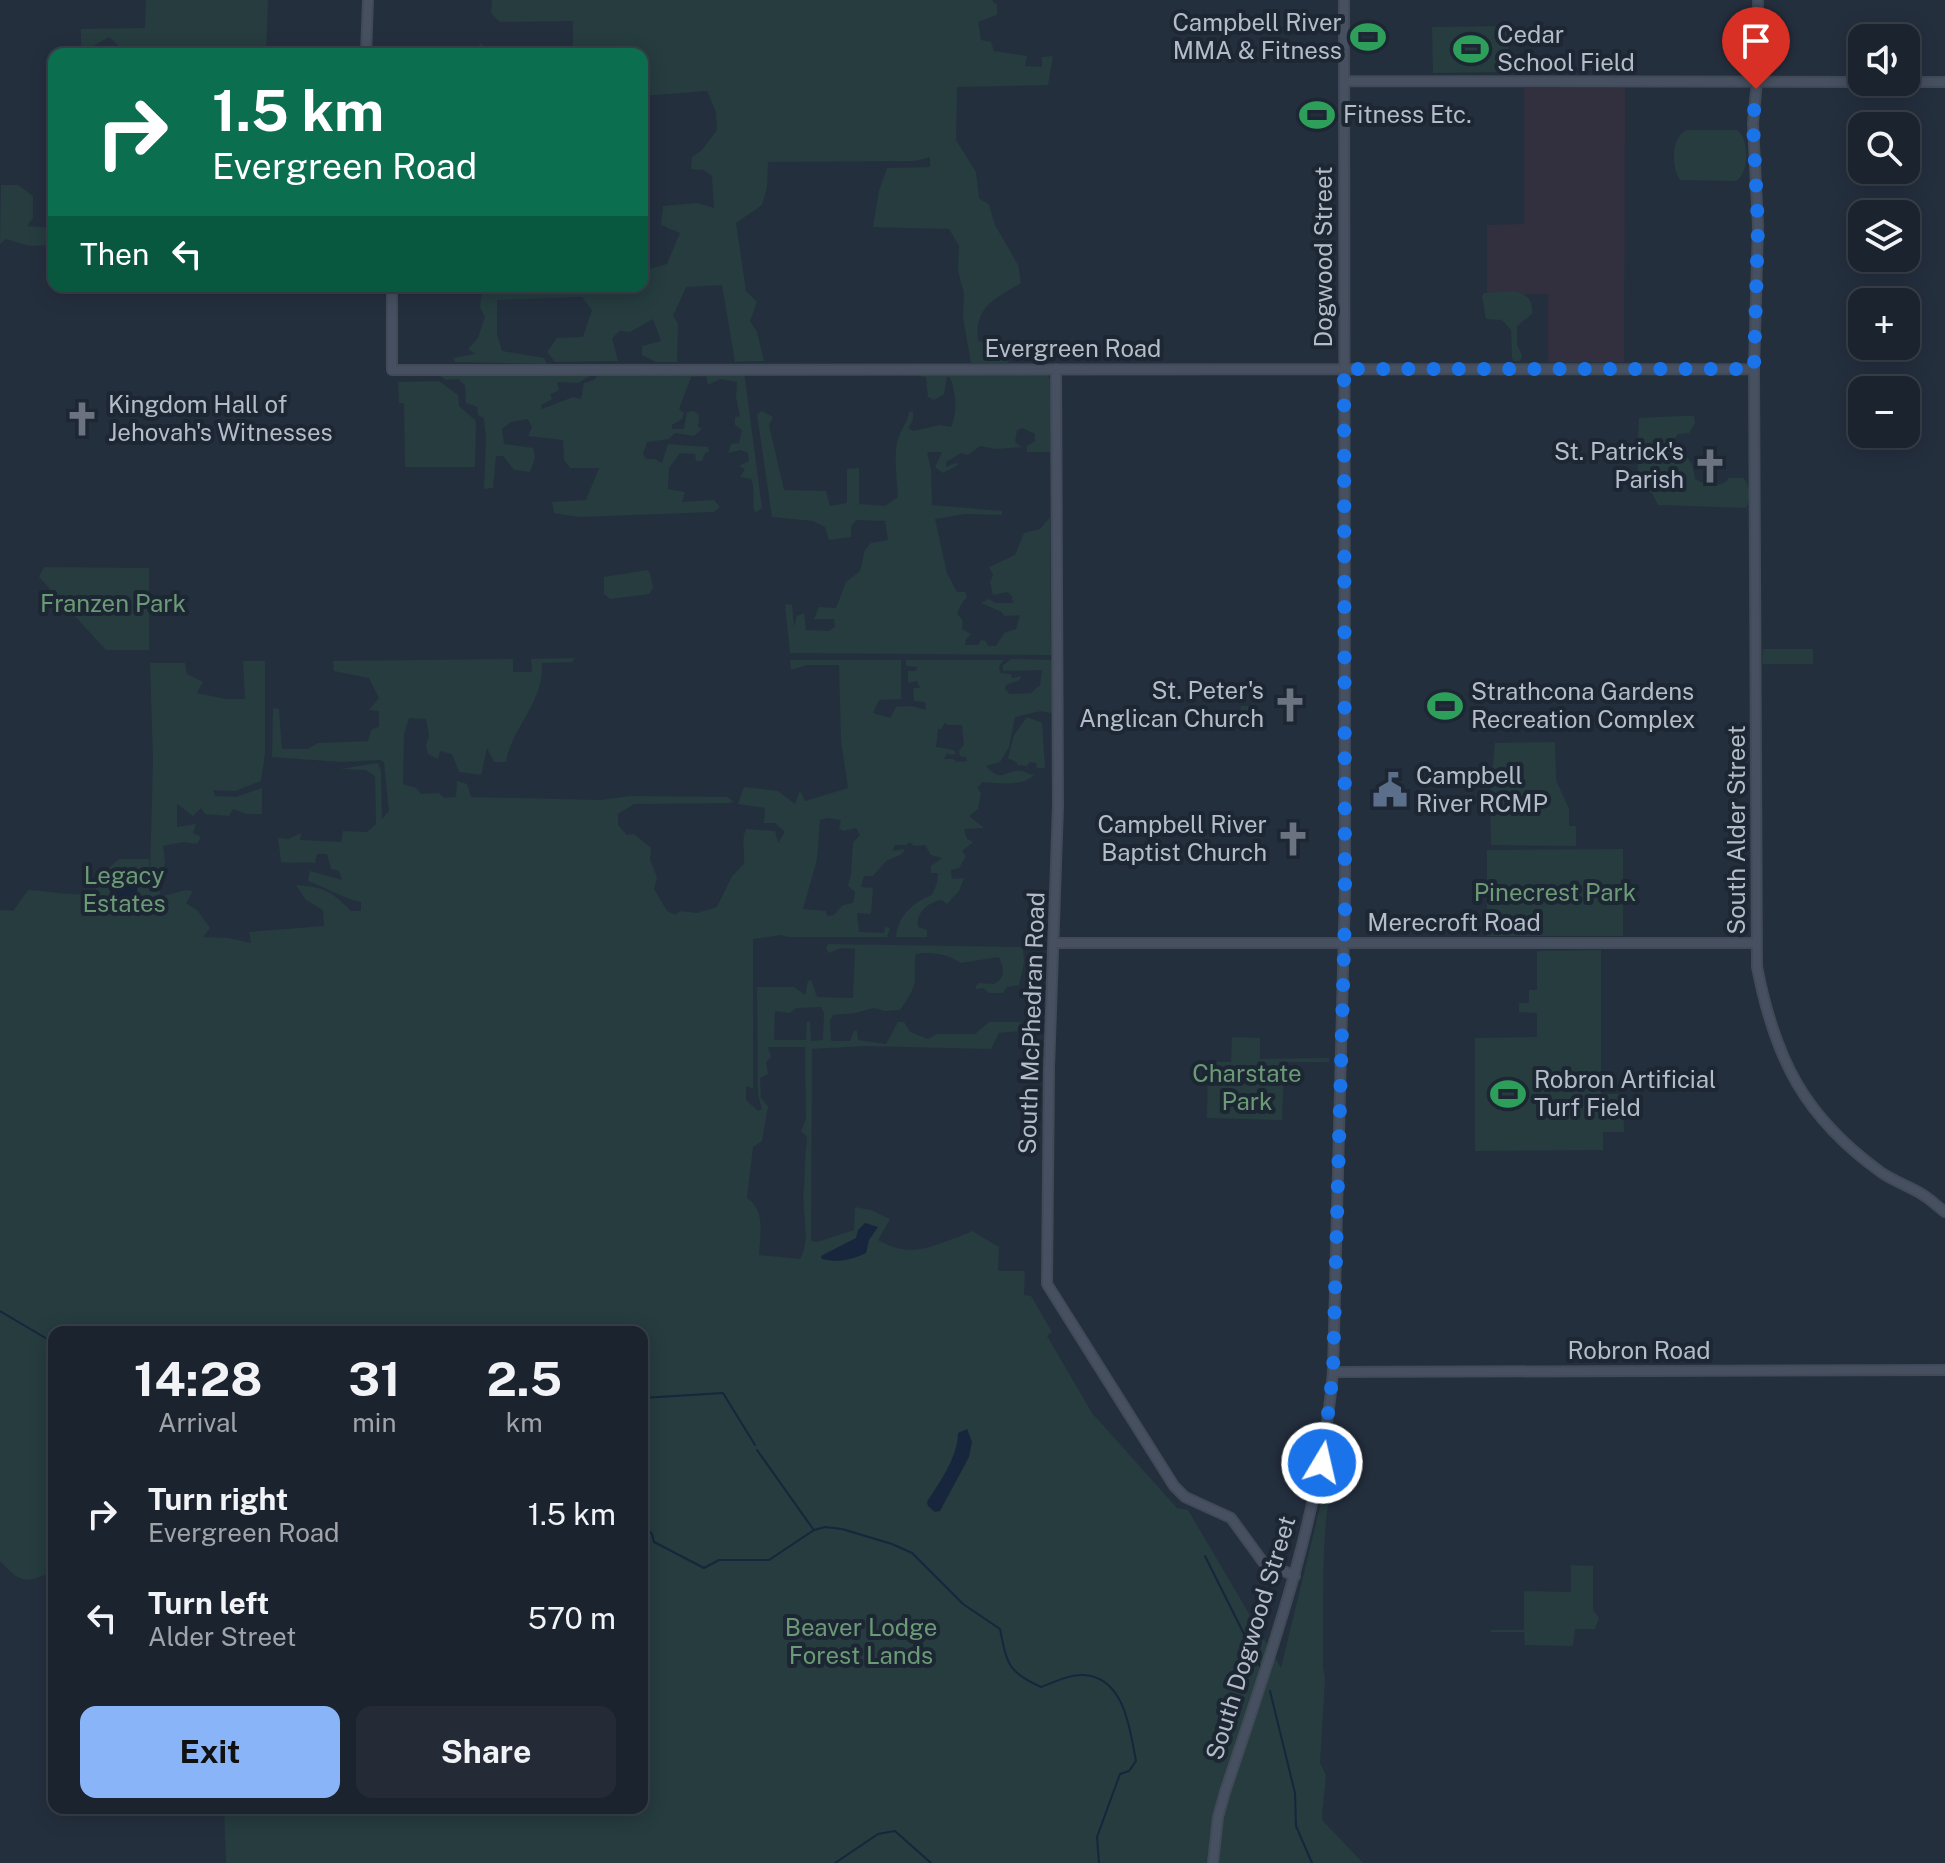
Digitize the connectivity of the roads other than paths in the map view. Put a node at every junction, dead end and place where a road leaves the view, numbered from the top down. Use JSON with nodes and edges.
{"nodes":[{"id":1,"x":368,"y":0,"type":"edge"},
{"id":2,"x":1344,"y":0,"type":"edge"},
{"id":3,"x":1758,"y":0,"type":"edge"},
{"id":4,"x":366,"y":48,"type":"edge"},
{"id":5,"x":1344,"y":81,"type":"junction"},
{"id":6,"x":1757,"y":81,"type":"junction"},
{"id":7,"x":1848,"y":82,"type":"edge"},
{"id":8,"x":1920,"y":82,"type":"edge"},
{"id":9,"x":1945,"y":82,"type":"edge"},
{"id":10,"x":392,"y":292,"type":"edge"},
{"id":11,"x":1056,"y":369,"type":"junction"},
{"id":12,"x":1344,"y":369,"type":"junction"},
{"id":13,"x":1754,"y":369,"type":"junction"},
{"id":14,"x":1055,"y":943,"type":"junction"},
{"id":15,"x":1344,"y":943,"type":"junction"},
{"id":16,"x":1757,"y":943,"type":"junction"},
{"id":17,"x":1945,"y":1212,"type":"edge"},
{"id":18,"x":1945,"y":1370,"type":"edge"},
{"id":19,"x":1333,"y":1372,"type":"junction"},
{"id":20,"x":1295,"y":1576,"type":"junction"},
{"id":21,"x":1213,"y":1863,"type":"edge"}],
"edges":[{"from":1,"to":4,"type":"street"},
{"from":2,"to":5,"type":"street","name":"Dogwood Street"},
{"from":3,"to":6,"type":"street","name":"South Alder Street"},
{"from":5,"to":6,"type":"street"},
{"from":5,"to":12,"type":"street","name":"Dogwood Street"},
{"from":6,"to":7,"type":"street"},
{"from":6,"to":13,"type":"street","name":"South Alder Street"},
{"from":8,"to":9,"type":"street"},
{"from":10,"to":11,"type":"street","name":"Evergreen Road"},
{"from":11,"to":12,"type":"street","name":"Evergreen Road"},
{"from":11,"to":14,"type":"street","name":"South McPhedran Road"},
{"from":12,"to":13,"type":"street","name":"Evergreen Road"},
{"from":12,"to":15,"type":"street","name":"South Dogwood Street"},
{"from":13,"to":16,"type":"street","name":"South Alder Street"},
{"from":14,"to":15,"type":"street","name":"Merecroft Road"},
{"from":14,"to":20,"type":"street","name":"South McPhedran Road"},
{"from":15,"to":16,"type":"street","name":"Merecroft Road"},
{"from":15,"to":19,"type":"street","name":"South Dogwood Street"},
{"from":16,"to":17,"type":"street","name":"South Alder Street"},
{"from":18,"to":19,"type":"street","name":"Robron Road"},
{"from":19,"to":20,"type":"street","name":"South Dogwood Street"},
{"from":20,"to":21,"type":"street","name":"South Dogwood Street"}]}
